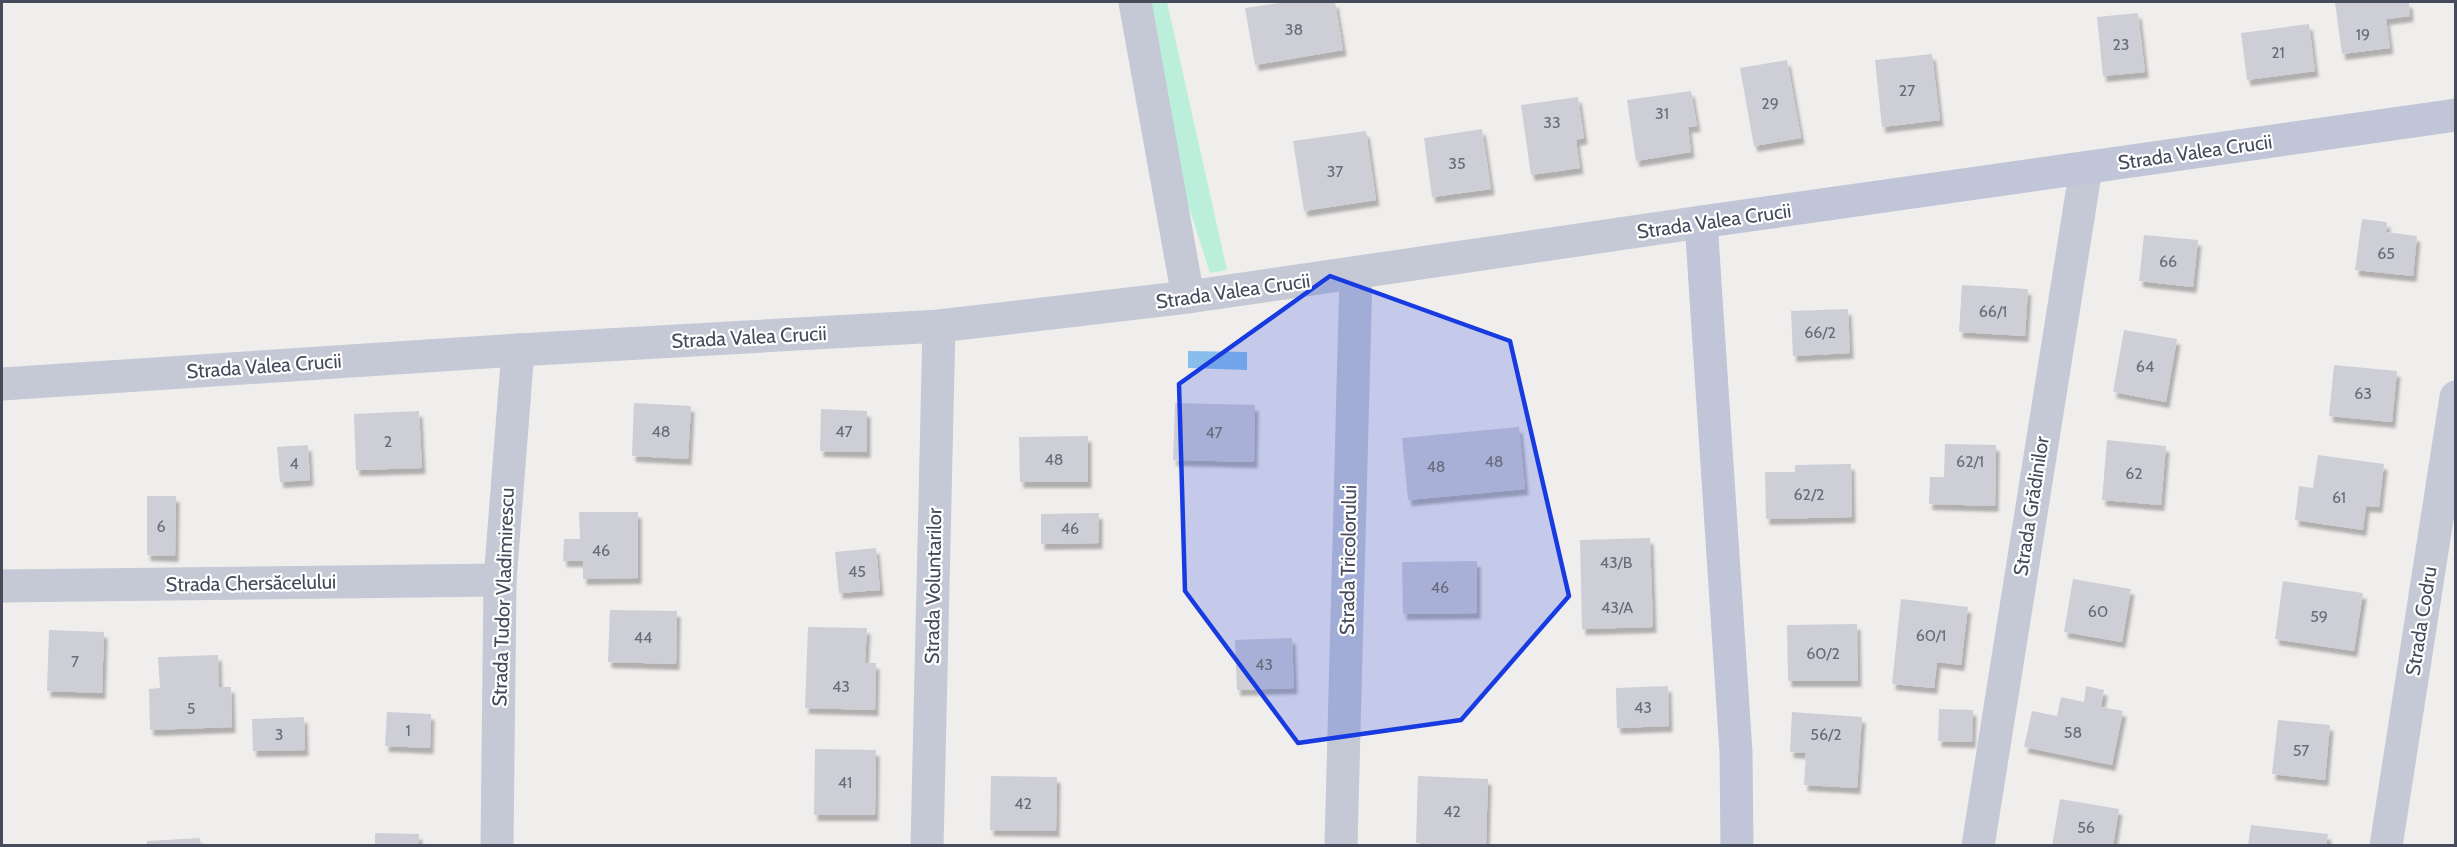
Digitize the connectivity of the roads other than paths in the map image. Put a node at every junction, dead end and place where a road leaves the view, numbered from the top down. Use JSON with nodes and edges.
{"nodes":[{"id":1,"x":1134,"y":2,"type":"edge"},
{"id":2,"x":2456,"y":116,"type":"edge"},
{"id":3,"x":2086,"y":168,"type":"junction"},
{"id":4,"x":1701,"y":222,"type":"junction"},
{"id":5,"x":1356,"y":274,"type":"junction"},
{"id":6,"x":1188,"y":297,"type":"junction"},
{"id":7,"x":939,"y":326,"type":"junction"},
{"id":8,"x":518,"y":350,"type":"junction"},
{"id":9,"x":2,"y":384,"type":"edge"},
{"id":10,"x":2456,"y":397,"type":"edge"},
{"id":11,"x":500,"y":580,"type":"junction"},
{"id":12,"x":2,"y":586,"type":"edge"},
{"id":13,"x":497,"y":846,"type":"edge"},
{"id":14,"x":927,"y":846,"type":"edge"},
{"id":15,"x":1341,"y":846,"type":"edge"},
{"id":16,"x":1737,"y":846,"type":"edge"},
{"id":17,"x":1978,"y":846,"type":"edge"},
{"id":18,"x":2386,"y":846,"type":"edge"}],
"edges":[{"from":1,"to":6,"type":"street"},
{"from":2,"to":3,"type":"street","name":"Strada Valea Crucii"},
{"from":3,"to":4,"type":"street","name":"Strada Valea Crucii"},
{"from":3,"to":17,"type":"street","name":"Strada Grădinilor"},
{"from":4,"to":5,"type":"street","name":"Strada Valea Crucii"},
{"from":4,"to":16,"type":"street"},
{"from":5,"to":6,"type":"street","name":"Strada Valea Crucii"},
{"from":5,"to":15,"type":"street","name":"Strada Tricolorului"},
{"from":6,"to":7,"type":"street","name":"Strada Valea Crucii"},
{"from":7,"to":8,"type":"street","name":"Strada Valea Crucii"},
{"from":7,"to":14,"type":"street","name":"Strada Voluntarilor"},
{"from":8,"to":9,"type":"street","name":"Strada Valea Crucii"},
{"from":8,"to":11,"type":"street","name":"Strada Tudor Vladimirescu"},
{"from":10,"to":18,"type":"street","name":"Strada Codru"},
{"from":11,"to":12,"type":"street","name":"Strada Chersăcelului"},
{"from":11,"to":13,"type":"street","name":"Strada Tudor Vladimirescu"}]}
